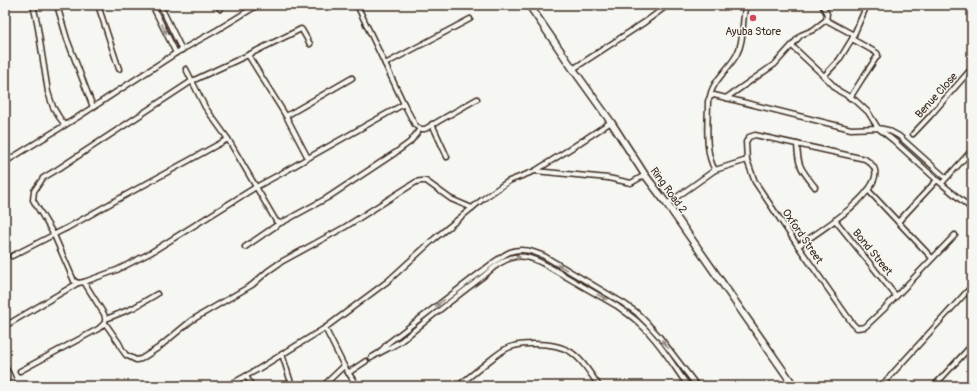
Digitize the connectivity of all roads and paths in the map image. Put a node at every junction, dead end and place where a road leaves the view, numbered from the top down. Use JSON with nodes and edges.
{"nodes":[{"id":1,"x":33,"y":5,"type":"edge"},
{"id":2,"x":58,"y":5,"type":"edge"},
{"id":3,"x":98,"y":5,"type":"edge"},
{"id":4,"x":152,"y":5,"type":"edge"},
{"id":5,"x":160,"y":5,"type":"edge"},
{"id":6,"x":258,"y":5,"type":"edge"},
{"id":7,"x":357,"y":5,"type":"edge"},
{"id":8,"x":529,"y":5,"type":"edge"},
{"id":9,"x":668,"y":5,"type":"edge"},
{"id":10,"x":746,"y":5,"type":"edge"},
{"id":11,"x":822,"y":5,"type":"edge"},
{"id":12,"x":867,"y":5,"type":"edge"},
{"id":13,"x":470,"y":18,"type":"dead end"},
{"id":14,"x":826,"y":20,"type":"junction"},
{"id":15,"x":852,"y":37,"type":"junction"},
{"id":16,"x":310,"y":44,"type":"dead end"},
{"id":17,"x":792,"y":46,"type":"junction"},
{"id":18,"x":182,"y":50,"type":"junction"},
{"id":19,"x":176,"y":53,"type":"junction"},
{"id":20,"x":248,"y":55,"type":"junction"},
{"id":21,"x":385,"y":64,"type":"junction"},
{"id":22,"x":972,"y":68,"type":"edge"},
{"id":23,"x":119,"y":69,"type":"dead end"},
{"id":24,"x":573,"y":69,"type":"junction"},
{"id":25,"x":186,"y":70,"type":"dead end"},
{"id":26,"x":824,"y":76,"type":"junction"},
{"id":27,"x":352,"y":78,"type":"dead end"},
{"id":28,"x":192,"y":81,"type":"junction"},
{"id":29,"x":710,"y":97,"type":"junction"},
{"id":30,"x":726,"y":98,"type":"junction"},
{"id":31,"x":850,"y":98,"type":"junction"},
{"id":32,"x":477,"y":99,"type":"dead end"},
{"id":33,"x":404,"y":104,"type":"junction"},
{"id":34,"x":93,"y":107,"type":"junction"},
{"id":35,"x":286,"y":116,"type":"junction"},
{"id":36,"x":611,"y":122,"type":"junction"},
{"id":37,"x":432,"y":124,"type":"junction"},
{"id":38,"x":65,"y":125,"type":"junction"},
{"id":39,"x":878,"y":128,"type":"junction"},
{"id":40,"x":420,"y":129,"type":"junction"},
{"id":41,"x":913,"y":134,"type":"dead end"},
{"id":42,"x":228,"y":139,"type":"junction"},
{"id":43,"x":797,"y":144,"type":"junction"},
{"id":44,"x":971,"y":152,"type":"edge"},
{"id":45,"x":447,"y":157,"type":"dead end"},
{"id":46,"x":308,"y":158,"type":"junction"},
{"id":47,"x":747,"y":160,"type":"junction"},
{"id":48,"x":5,"y":161,"type":"edge"},
{"id":49,"x":715,"y":170,"type":"junction"},
{"id":50,"x":535,"y":171,"type":"junction"},
{"id":51,"x":646,"y":175,"type":"junction"},
{"id":52,"x":947,"y":177,"type":"junction"},
{"id":53,"x":937,"y":180,"type":"junction"},
{"id":54,"x":942,"y":183,"type":"junction"},
{"id":55,"x":256,"y":187,"type":"junction"},
{"id":56,"x":815,"y":187,"type":"dead end"},
{"id":57,"x":868,"y":190,"type":"junction"},
{"id":58,"x":667,"y":204,"type":"junction"},
{"id":59,"x":472,"y":208,"type":"junction"},
{"id":60,"x":972,"y":209,"type":"edge"},
{"id":61,"x":835,"y":220,"type":"junction"},
{"id":62,"x":898,"y":222,"type":"junction"},
{"id":63,"x":280,"y":223,"type":"junction"},
{"id":64,"x":54,"y":235,"type":"junction"},
{"id":65,"x":954,"y":235,"type":"dead end"},
{"id":66,"x":798,"y":246,"type":"junction"},
{"id":67,"x":245,"y":247,"type":"dead end"},
{"id":68,"x":12,"y":256,"type":"dead end"},
{"id":69,"x":932,"y":258,"type":"junction"},
{"id":70,"x":84,"y":282,"type":"junction"},
{"id":71,"x":78,"y":283,"type":"junction"},
{"id":72,"x":972,"y":286,"type":"edge"},
{"id":73,"x":461,"y":290,"type":"junction"},
{"id":74,"x":157,"y":294,"type":"dead end"},
{"id":75,"x":896,"y":296,"type":"junction"},
{"id":76,"x":105,"y":321,"type":"junction"},
{"id":77,"x":5,"y":326,"type":"edge"},
{"id":78,"x":325,"y":328,"type":"junction"},
{"id":79,"x":972,"y":345,"type":"edge"},
{"id":80,"x":282,"y":354,"type":"junction"},
{"id":81,"x":371,"y":358,"type":"dead end"},
{"id":82,"x":366,"y":361,"type":"dead end"},
{"id":83,"x":680,"y":363,"type":"junction"},
{"id":84,"x":344,"y":366,"type":"junction"},
{"id":85,"x":5,"y":367,"type":"edge"},
{"id":86,"x":675,"y":367,"type":"junction"},
{"id":87,"x":20,"y":371,"type":"dead end"},
{"id":88,"x":348,"y":373,"type":"junction"},
{"id":89,"x":246,"y":376,"type":"junction"},
{"id":90,"x":882,"y":385,"type":"edge"},
{"id":91,"x":14,"y":386,"type":"edge"},
{"id":92,"x":227,"y":386,"type":"edge"},
{"id":93,"x":252,"y":386,"type":"edge"},
{"id":94,"x":292,"y":386,"type":"edge"},
{"id":95,"x":323,"y":386,"type":"edge"},
{"id":96,"x":357,"y":386,"type":"edge"},
{"id":97,"x":458,"y":386,"type":"edge"},
{"id":98,"x":599,"y":386,"type":"edge"},
{"id":99,"x":688,"y":386,"type":"edge"},
{"id":100,"x":697,"y":386,"type":"edge"},
{"id":101,"x":794,"y":386,"type":"edge"},
{"id":102,"x":934,"y":386,"type":"edge"}],
"edges":[{"from":1,"to":38,"type":"street"},
{"from":2,"to":34,"type":"street"},
{"from":3,"to":23,"type":"street"},
{"from":4,"to":19,"type":"street","one_way":true},
{"from":5,"to":18,"type":"street"},
{"from":6,"to":18,"type":"street"},
{"from":7,"to":21,"type":"street"},
{"from":8,"to":24,"type":"main road","name":"Ring Road 2"},
{"from":9,"to":24,"type":"street"},
{"from":10,"to":29,"type":"street"},
{"from":11,"to":14,"type":"street"},
{"from":12,"to":15,"type":"street"},
{"from":13,"to":21,"type":"street"},
{"from":14,"to":15,"type":"street"},
{"from":14,"to":17,"type":"street"},
{"from":15,"to":26,"type":"street"},
{"from":15,"to":31,"type":"street"},
{"from":16,"to":20,"type":"street"},
{"from":17,"to":26,"type":"street"},
{"from":17,"to":30,"type":"street"},
{"from":18,"to":19,"type":"street"},
{"from":19,"to":34,"type":"street"},
{"from":20,"to":28,"type":"street"},
{"from":20,"to":35,"type":"street"},
{"from":21,"to":33,"type":"street"},
{"from":22,"to":41,"type":"street","name":"Benue Close"},
{"from":24,"to":36,"type":"main road","name":"Ring Road 2"},
{"from":25,"to":28,"type":"street"},
{"from":26,"to":31,"type":"street"},
{"from":27,"to":35,"type":"street"},
{"from":28,"to":42,"type":"street"},
{"from":28,"to":64,"type":"street"},
{"from":29,"to":30,"type":"street"},
{"from":29,"to":49,"type":"street"},
{"from":30,"to":39,"type":"street"},
{"from":31,"to":39,"type":"street"},
{"from":32,"to":37,"type":"street"},
{"from":33,"to":40,"type":"street"},
{"from":33,"to":46,"type":"street"},
{"from":34,"to":38,"type":"street"},
{"from":35,"to":46,"type":"street"},
{"from":36,"to":50,"type":"street"},
{"from":36,"to":51,"type":"main road","name":"Ring Road 2"},
{"from":37,"to":40,"type":"street"},
{"from":37,"to":45,"type":"street"},
{"from":38,"to":48,"type":"street"},
{"from":39,"to":52,"type":"street"},
{"from":39,"to":53,"type":"street"},
{"from":40,"to":63,"type":"street"},
{"from":42,"to":55,"type":"street"},
{"from":42,"to":64,"type":"street"},
{"from":43,"to":47,"type":"street","name":"Oxford Street"},
{"from":43,"to":56,"type":"street"},
{"from":43,"to":57,"type":"street"},
{"from":44,"to":52,"type":"street"},
{"from":46,"to":55,"type":"street"},
{"from":47,"to":49,"type":"street"},
{"from":47,"to":66,"type":"street","name":"Oxford Street"},
{"from":49,"to":58,"type":"street"},
{"from":50,"to":51,"type":"street"},
{"from":50,"to":59,"type":"street"},
{"from":51,"to":58,"type":"main road","name":"Ring Road 2"},
{"from":52,"to":54,"type":"street"},
{"from":53,"to":54,"type":"street"},
{"from":53,"to":62,"type":"street"},
{"from":54,"to":60,"type":"street"},
{"from":55,"to":63,"type":"street"},
{"from":55,"to":70,"type":"street"},
{"from":57,"to":61,"type":"street"},
{"from":57,"to":62,"type":"street"},
{"from":58,"to":101,"type":"main road","name":"Ring Road 2"},
{"from":59,"to":76,"type":"street"},
{"from":59,"to":78,"type":"street"},
{"from":61,"to":66,"type":"street"},
{"from":61,"to":75,"type":"street","name":"Bond Street"},
{"from":62,"to":69,"type":"street"},
{"from":63,"to":67,"type":"street"},
{"from":64,"to":68,"type":"street"},
{"from":64,"to":71,"type":"street"},
{"from":65,"to":69,"type":"street"},
{"from":66,"to":75,"type":"street","name":"Oxford Street"},
{"from":69,"to":75,"type":"street"},
{"from":70,"to":71,"type":"street"},
{"from":70,"to":76,"type":"street"},
{"from":71,"to":77,"type":"street"},
{"from":72,"to":90,"type":"street"},
{"from":73,"to":81,"type":"street"},
{"from":83,"to":73,"type":"street","one_way":true},
{"from":73,"to":86,"type":"street","one_way":true},
{"from":74,"to":76,"type":"street"},
{"from":76,"to":87,"type":"street"},
{"from":78,"to":80,"type":"street"},
{"from":78,"to":84,"type":"street"},
{"from":79,"to":102,"type":"street"},
{"from":80,"to":89,"type":"street"},
{"from":80,"to":94,"type":"street"},
{"from":82,"to":88,"type":"street"},
{"from":83,"to":86,"type":"street"},
{"from":83,"to":100,"type":"street"},
{"from":84,"to":88,"type":"street"},
{"from":84,"to":95,"type":"street"},
{"from":85,"to":91,"type":"street"},
{"from":86,"to":99,"type":"street"},
{"from":88,"to":96,"type":"street"},
{"from":89,"to":92,"type":"street"},
{"from":89,"to":93,"type":"street"},
{"from":97,"to":98,"type":"street"}]}
